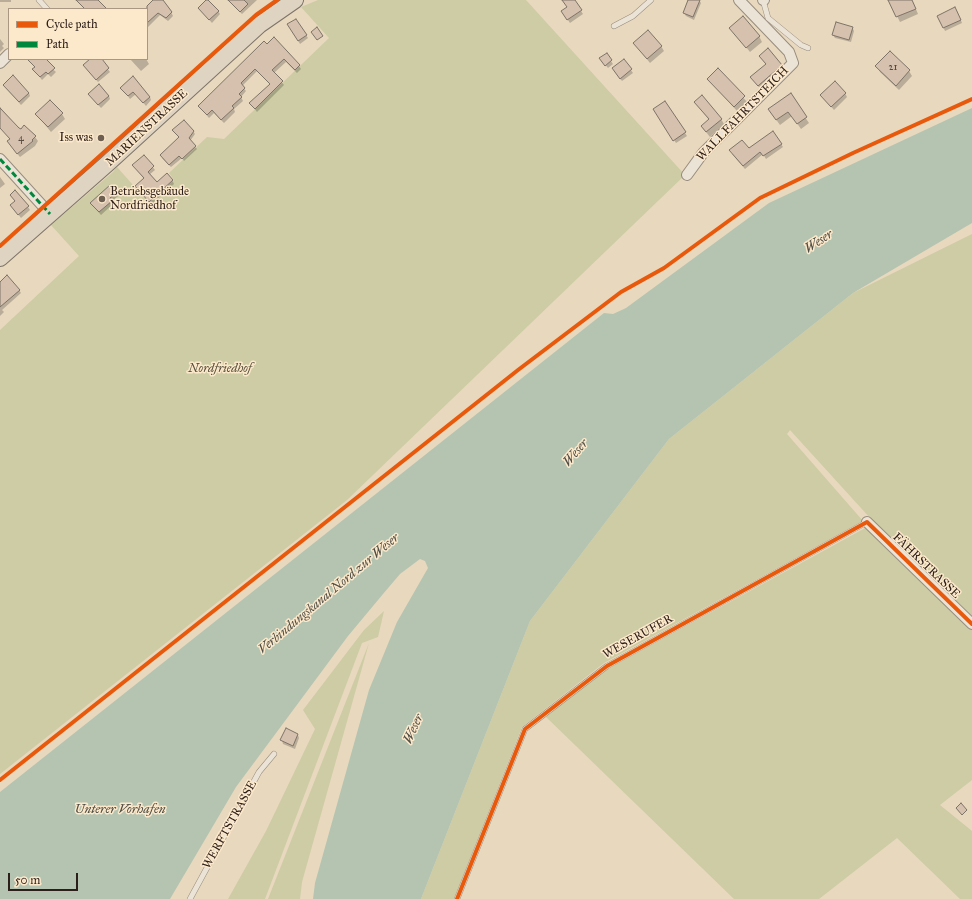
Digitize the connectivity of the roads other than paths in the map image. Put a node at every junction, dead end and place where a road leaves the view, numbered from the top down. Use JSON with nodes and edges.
{"nodes":[{"id":1,"x":39,"y":0,"type":"edge"},
{"id":2,"x":295,"y":0,"type":"edge"},
{"id":3,"x":651,"y":0,"type":"edge"},
{"id":4,"x":739,"y":0,"type":"edge"},
{"id":5,"x":763,"y":0,"type":"edge"},
{"id":6,"x":46,"y":8,"type":"edge"},
{"id":7,"x":614,"y":26,"type":"dead end"},
{"id":8,"x":808,"y":48,"type":"dead end"},
{"id":9,"x":8,"y":55,"type":"edge"},
{"id":10,"x":0,"y":63,"type":"edge"},
{"id":11,"x":0,"y":159,"type":"edge"},
{"id":12,"x":687,"y":175,"type":"dead end"},
{"id":13,"x":50,"y":214,"type":"junction"},
{"id":14,"x":0,"y":258,"type":"edge"},
{"id":15,"x":867,"y":522,"type":"joint"},
{"id":16,"x":972,"y":624,"type":"edge"},
{"id":17,"x":274,"y":754,"type":"dead end"},
{"id":18,"x":190,"y":899,"type":"edge"},
{"id":19,"x":457,"y":899,"type":"edge"}],
"edges":[{"from":1,"to":6,"type":"lane"},
{"from":2,"to":13,"type":"main road","name":"MARIENSTRASSE"},
{"from":3,"to":7,"type":"lane"},
{"from":4,"to":12,"type":"street","name":"WALLFAHRTSTEICH"},
{"from":5,"to":8,"type":"lane"},
{"from":9,"to":10,"type":"street"},
{"from":11,"to":13,"type":"street"},
{"from":13,"to":14,"type":"main road","name":"MARIENSTRASSE"},
{"from":15,"to":16,"type":"street","name":"FÄHRSTRASSE"},
{"from":15,"to":19,"type":"lane","name":"WESERUFER"},
{"from":17,"to":18,"type":"lane","name":"WERFTSTRASSE"}]}
